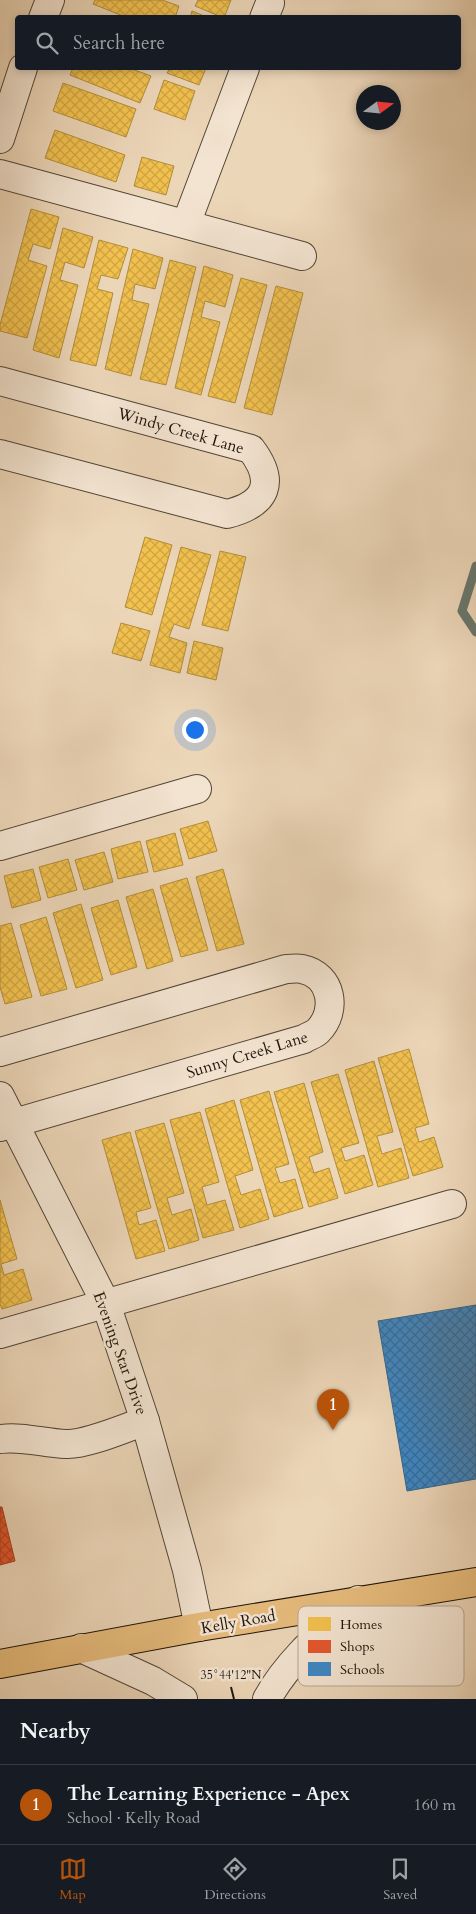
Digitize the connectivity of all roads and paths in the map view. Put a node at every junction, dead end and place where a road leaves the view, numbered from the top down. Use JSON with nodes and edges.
{"nodes":[{"id":1,"x":50,"y":0,"type":"edge"},
{"id":2,"x":44,"y":15,"type":"edge"},
{"id":3,"x":22,"y":70,"type":"edge"},
{"id":4,"x":244,"y":70,"type":"edge"},
{"id":5,"x":0,"y":139,"type":"edge"},
{"id":6,"x":0,"y":174,"type":"edge"},
{"id":7,"x":186,"y":224,"type":"junction"},
{"id":8,"x":302,"y":256,"type":"dead end"},
{"id":9,"x":0,"y":382,"type":"edge"},
{"id":10,"x":0,"y":454,"type":"edge"},
{"id":11,"x":197,"y":789,"type":"dead end"},
{"id":12,"x":0,"y":846,"type":"edge"},
{"id":13,"x":0,"y":1052,"type":"edge"},
{"id":14,"x":0,"y":1096,"type":"edge"},
{"id":15,"x":7,"y":1125,"type":"edge"},
{"id":16,"x":452,"y":1204,"type":"dead end"},
{"id":17,"x":106,"y":1304,"type":"junction"},
{"id":18,"x":0,"y":1334,"type":"edge"},
{"id":19,"x":145,"y":1421,"type":"junction"},
{"id":20,"x":0,"y":1439,"type":"edge"},
{"id":21,"x":476,"y":1582,"type":"edge"},
{"id":22,"x":358,"y":1600,"type":"junction"},
{"id":23,"x":323,"y":1606,"type":"edge"},
{"id":24,"x":351,"y":1606,"type":"edge"},
{"id":25,"x":298,"y":1610,"type":"edge"},
{"id":26,"x":199,"y":1627,"type":"junction"},
{"id":27,"x":81,"y":1648,"type":"junction"},
{"id":28,"x":298,"y":1655,"type":"edge"},
{"id":29,"x":0,"y":1664,"type":"edge"},
{"id":30,"x":183,"y":1699,"type":"edge"},
{"id":31,"x":266,"y":1699,"type":"edge"}],
"edges":[{"from":1,"to":2,"type":"street"},
{"from":3,"to":5,"type":"street"},
{"from":4,"to":7,"type":"street"},
{"from":6,"to":7,"type":"street"},
{"from":7,"to":8,"type":"street"},
{"from":9,"to":10,"type":"street","name":"Windy Creek Lane"},
{"from":11,"to":12,"type":"street"},
{"from":13,"to":15,"type":"street","name":"Sunny Creek Lane"},
{"from":14,"to":15,"type":"street","name":"Evening Star Drive"},
{"from":15,"to":17,"type":"street","name":"Evening Star Drive"},
{"from":16,"to":17,"type":"street"},
{"from":17,"to":18,"type":"street"},
{"from":17,"to":19,"type":"street","name":"Evening Star Drive"},
{"from":19,"to":20,"type":"street"},
{"from":19,"to":26,"type":"street","name":"Evening Star Drive"},
{"from":21,"to":22,"type":"main road","name":"Kelly Road"},
{"from":22,"to":23,"type":"main road","name":"Kelly Road"},
{"from":22,"to":24,"type":"street"},
{"from":25,"to":26,"type":"main road","name":"Kelly Road"},
{"from":26,"to":27,"type":"main road","name":"Kelly Road"},
{"from":27,"to":29,"type":"main road","name":"Kelly Road"},
{"from":27,"to":30,"type":"street"},
{"from":28,"to":31,"type":"street"}]}
